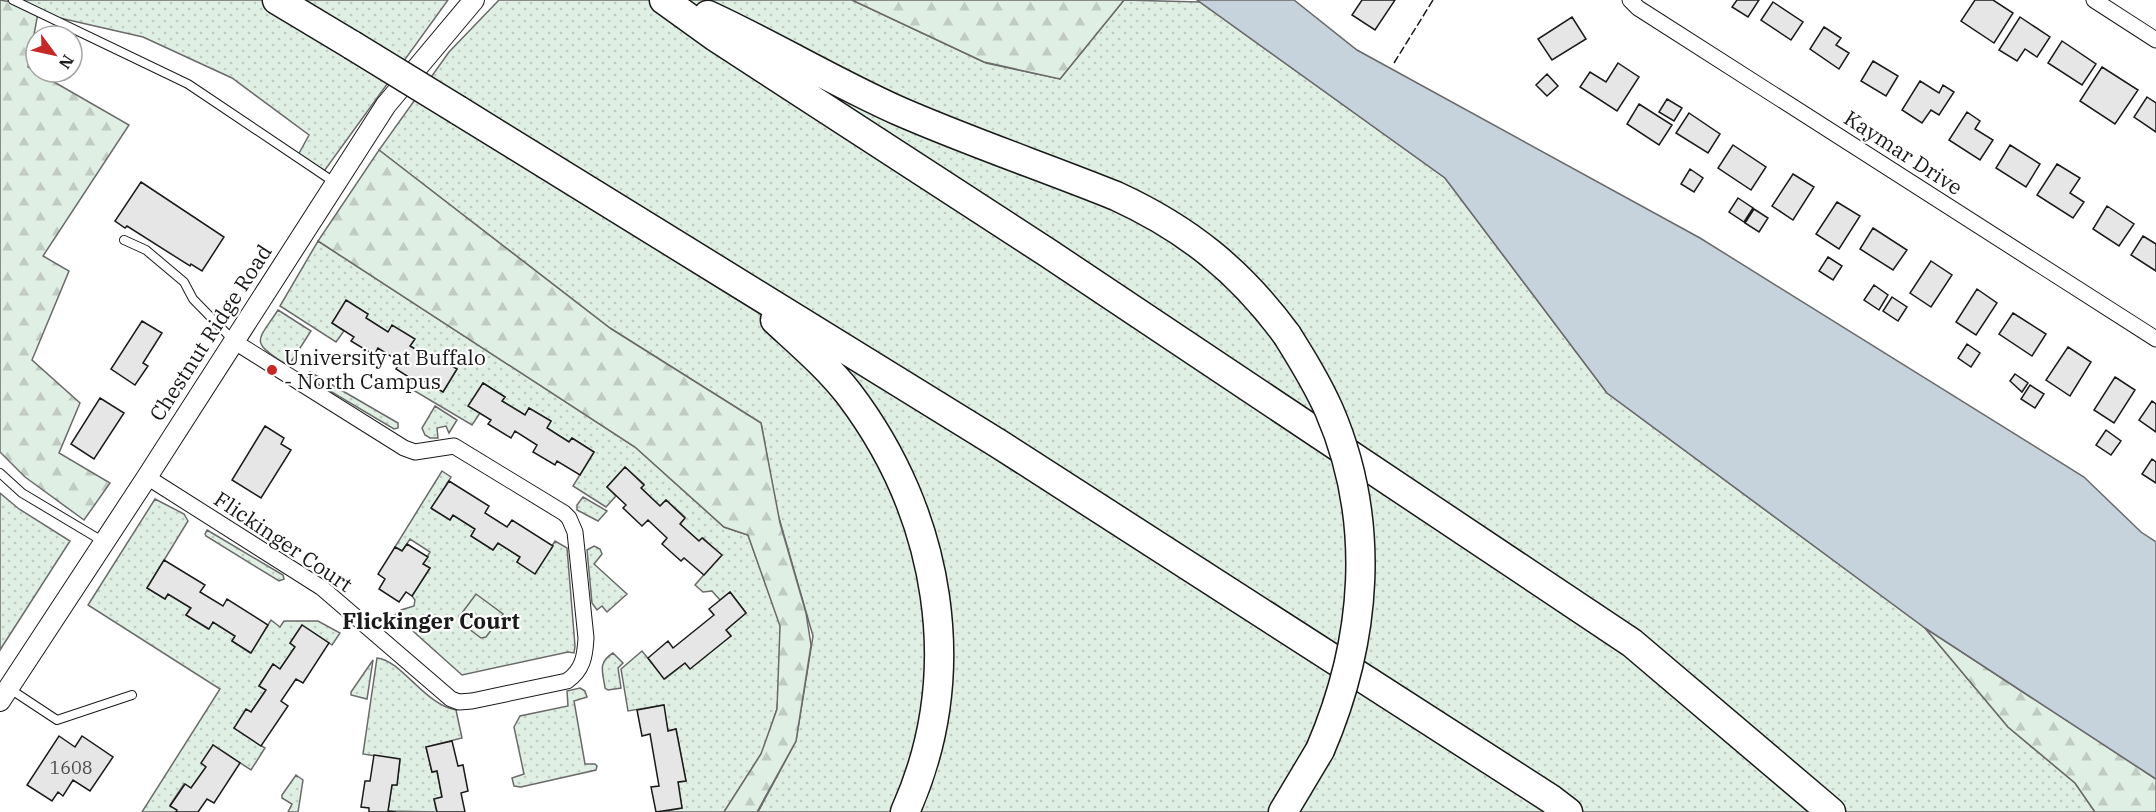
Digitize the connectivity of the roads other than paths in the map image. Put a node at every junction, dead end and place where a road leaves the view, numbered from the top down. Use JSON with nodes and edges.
{"nodes":[{"id":1,"x":13,"y":0,"type":"edge"},
{"id":2,"x":277,"y":0,"type":"edge"},
{"id":3,"x":474,"y":0,"type":"edge"},
{"id":4,"x":664,"y":0,"type":"edge"},
{"id":5,"x":676,"y":0,"type":"edge"},
{"id":6,"x":1630,"y":0,"type":"edge"},
{"id":7,"x":2094,"y":0,"type":"edge"},
{"id":8,"x":2156,"y":40,"type":"edge"},
{"id":9,"x":336,"y":183,"type":"junction"},
{"id":10,"x":124,"y":240,"type":"dead end"},
{"id":11,"x":730,"y":277,"type":"junction"},
{"id":12,"x":2156,"y":339,"type":"edge"},
{"id":13,"x":235,"y":342,"type":"junction"},
{"id":14,"x":0,"y":473,"type":"edge"},
{"id":15,"x":147,"y":477,"type":"junction"},
{"id":16,"x":105,"y":542,"type":"junction"},
{"id":17,"x":4,"y":695,"type":"edge"},
{"id":18,"x":132,"y":695,"type":"dead end"},
{"id":19,"x":904,"y":812,"type":"edge"},
{"id":20,"x":1283,"y":812,"type":"edge"},
{"id":21,"x":1568,"y":812,"type":"edge"},
{"id":22,"x":1831,"y":812,"type":"edge"}],
"edges":[{"from":1,"to":9,"type":"lane"},
{"from":2,"to":11,"type":"highway","bridge":true},
{"from":3,"to":9,"type":"street","name":"Chestnut Ridge Road"},
{"from":4,"to":22,"type":"highway"},
{"from":5,"to":20,"type":"highway","bridge":true},
{"from":6,"to":12,"type":"street","name":"Kaymar Drive"},
{"from":7,"to":8,"type":"street"},
{"from":9,"to":13,"type":"street","name":"Chestnut Ridge Road"},
{"from":10,"to":13,"type":"lane"},
{"from":11,"to":19,"type":"highway"},
{"from":11,"to":21,"type":"highway"},
{"from":13,"to":15,"type":"street","name":"Chestnut Ridge Road"},
{"from":13,"to":15,"type":"street","name":"Flickinger Court"},
{"from":14,"to":16,"type":"lane"},
{"from":15,"to":16,"type":"street","name":"Chestnut Ridge Road"},
{"from":16,"to":17,"type":"street","name":"Chestnut Ridge Road"},
{"from":17,"to":18,"type":"lane"}]}
